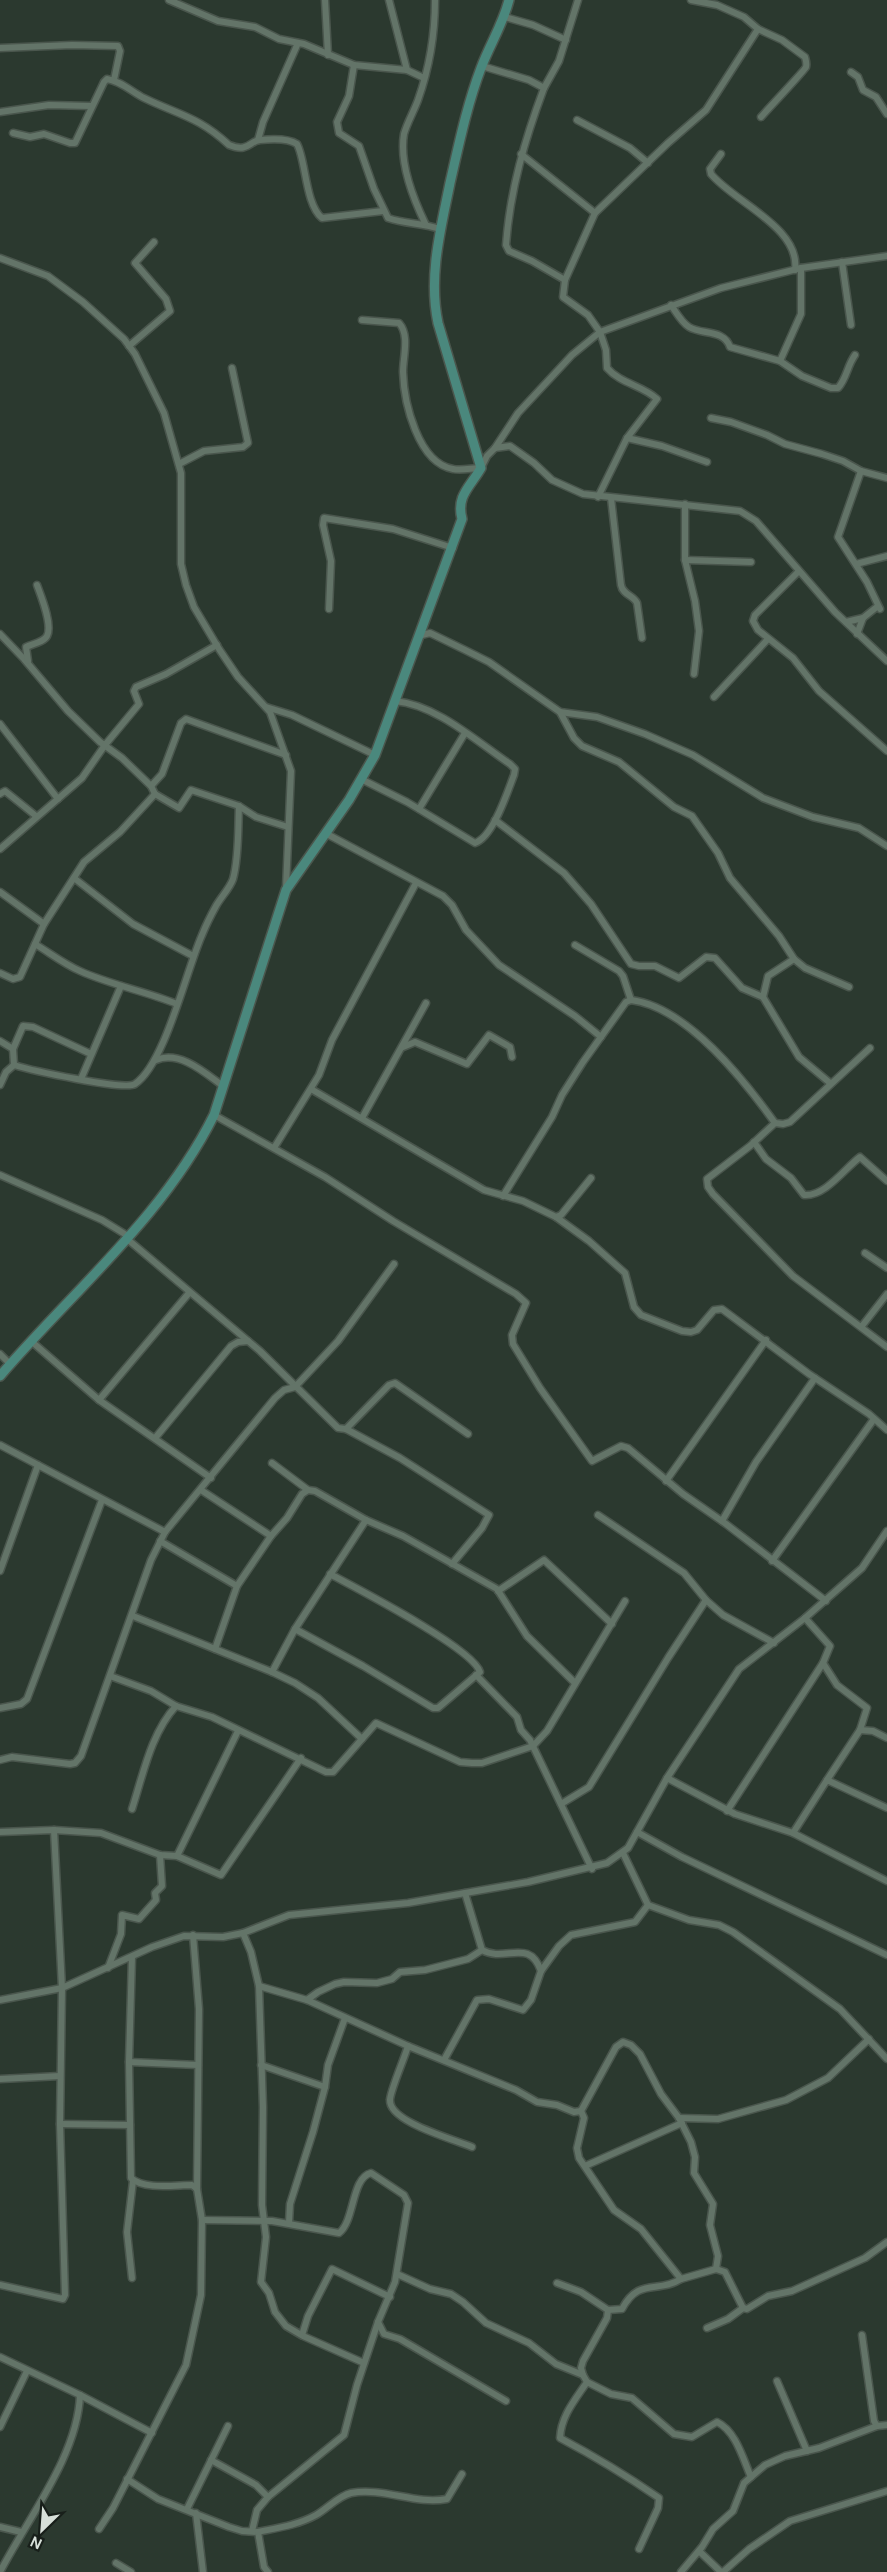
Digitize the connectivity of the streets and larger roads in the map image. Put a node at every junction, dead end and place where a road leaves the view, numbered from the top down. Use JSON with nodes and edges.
{"nodes":[{"id":1,"x":168,"y":0,"type":"edge"},
{"id":2,"x":325,"y":0,"type":"edge"},
{"id":3,"x":389,"y":0,"type":"edge"},
{"id":4,"x":509,"y":0,"type":"edge"},
{"id":5,"x":579,"y":0,"type":"edge"},
{"id":6,"x":691,"y":0,"type":"edge"},
{"id":7,"x":436,"y":1,"type":"edge"},
{"id":8,"x":505,"y":17,"type":"junction"},
{"id":9,"x":758,"y":29,"type":"junction"},
{"id":10,"x":566,"y":40,"type":"junction"},
{"id":11,"x":298,"y":43,"type":"junction"},
{"id":12,"x":0,"y":48,"type":"edge"},
{"id":13,"x":328,"y":55,"type":"junction"},
{"id":14,"x":354,"y":65,"type":"junction"},
{"id":15,"x":482,"y":66,"type":"junction"},
{"id":16,"x":407,"y":70,"type":"junction"},
{"id":17,"x":851,"y":72,"type":"dead end"},
{"id":18,"x":424,"y":78,"type":"junction"},
{"id":19,"x":114,"y":80,"type":"junction"},
{"id":20,"x":544,"y":88,"type":"junction"},
{"id":21,"x":91,"y":106,"type":"junction"},
{"id":22,"x":0,"y":112,"type":"edge"},
{"id":23,"x":887,"y":114,"type":"edge"},
{"id":24,"x":761,"y":117,"type":"dead end"},
{"id":25,"x":577,"y":120,"type":"dead end"},
{"id":26,"x":13,"y":133,"type":"dead end"},
{"id":27,"x":258,"y":140,"type":"junction"},
{"id":28,"x":521,"y":154,"type":"junction"},
{"id":29,"x":721,"y":154,"type":"dead end"},
{"id":30,"x":648,"y":163,"type":"junction"},
{"id":31,"x":383,"y":211,"type":"junction"},
{"id":32,"x":595,"y":213,"type":"junction"},
{"id":33,"x":425,"y":223,"type":"junction"},
{"id":34,"x":440,"y":229,"type":"junction"},
{"id":35,"x":154,"y":242,"type":"dead end"},
{"id":36,"x":887,"y":256,"type":"edge"},
{"id":37,"x":0,"y":258,"type":"edge"},
{"id":38,"x":842,"y":262,"type":"junction"},
{"id":39,"x":798,"y":269,"type":"junction"},
{"id":40,"x":565,"y":280,"type":"junction"},
{"id":41,"x":671,"y":305,"type":"junction"},
{"id":42,"x":362,"y":320,"type":"dead end"},
{"id":43,"x":851,"y":325,"type":"dead end"},
{"id":44,"x":600,"y":332,"type":"junction"},
{"id":45,"x":129,"y":346,"type":"junction"},
{"id":46,"x":855,"y":355,"type":"dead end"},
{"id":47,"x":780,"y":361,"type":"junction"},
{"id":48,"x":232,"y":368,"type":"dead end"},
{"id":49,"x":711,"y":418,"type":"dead end"},
{"id":50,"x":627,"y":438,"type":"junction"},
{"id":51,"x":495,"y":448,"type":"junction"},
{"id":52,"x":707,"y":462,"type":"dead end"},
{"id":53,"x":179,"y":464,"type":"junction"},
{"id":54,"x":481,"y":468,"type":"junction"},
{"id":55,"x":861,"y":471,"type":"junction"},
{"id":56,"x":887,"y":478,"type":"edge"},
{"id":57,"x":598,"y":497,"type":"junction"},
{"id":58,"x":611,"y":498,"type":"junction"},
{"id":59,"x":685,"y":504,"type":"junction"},
{"id":60,"x":453,"y":548,"type":"junction"},
{"id":61,"x":887,"y":556,"type":"edge"},
{"id":62,"x":685,"y":560,"type":"junction"},
{"id":63,"x":751,"y":562,"type":"dead end"},
{"id":64,"x":856,"y":564,"type":"junction"},
{"id":65,"x":798,"y":572,"type":"junction"},
{"id":66,"x":37,"y":585,"type":"dead end"},
{"id":67,"x":882,"y":608,"type":"edge"},
{"id":68,"x":329,"y":609,"type":"dead end"},
{"id":69,"x":863,"y":618,"type":"junction"},
{"id":70,"x":846,"y":622,"type":"junction"},
{"id":71,"x":0,"y":634,"type":"edge"},
{"id":72,"x":856,"y":634,"type":"junction"},
{"id":73,"x":418,"y":636,"type":"junction"},
{"id":74,"x":642,"y":638,"type":"dead end"},
{"id":75,"x":768,"y":639,"type":"junction"},
{"id":76,"x":217,"y":645,"type":"junction"},
{"id":77,"x":887,"y":661,"type":"edge"},
{"id":78,"x":29,"y":664,"type":"junction"},
{"id":79,"x":694,"y":674,"type":"dead end"},
{"id":80,"x":714,"y":697,"type":"dead end"},
{"id":81,"x":395,"y":701,"type":"junction"},
{"id":82,"x":267,"y":707,"type":"junction"},
{"id":83,"x":560,"y":711,"type":"junction"},
{"id":84,"x":0,"y":724,"type":"edge"},
{"id":85,"x":465,"y":733,"type":"junction"},
{"id":86,"x":105,"y":745,"type":"junction"},
{"id":87,"x":887,"y":751,"type":"edge"},
{"id":88,"x":286,"y":755,"type":"junction"},
{"id":89,"x":375,"y":755,"type":"junction"},
{"id":90,"x":361,"y":779,"type":"junction"},
{"id":91,"x":151,"y":786,"type":"junction"},
{"id":92,"x":0,"y":794,"type":"edge"},
{"id":93,"x":155,"y":794,"type":"junction"},
{"id":94,"x":58,"y":799,"type":"junction"},
{"id":95,"x":239,"y":806,"type":"junction"},
{"id":96,"x":419,"y":809,"type":"junction"},
{"id":97,"x":36,"y":816,"type":"junction"},
{"id":98,"x":495,"y":820,"type":"junction"},
{"id":99,"x":288,"y":827,"type":"junction"},
{"id":100,"x":325,"y":833,"type":"junction"},
{"id":101,"x":887,"y":846,"type":"edge"},
{"id":102,"x":0,"y":849,"type":"edge"},
{"id":103,"x":74,"y":878,"type":"junction"},
{"id":104,"x":416,"y":883,"type":"junction"},
{"id":105,"x":286,"y":890,"type":"junction"},
{"id":106,"x":0,"y":892,"type":"edge"},
{"id":107,"x":44,"y":924,"type":"junction"},
{"id":108,"x":35,"y":944,"type":"junction"},
{"id":109,"x":575,"y":945,"type":"dead end"},
{"id":110,"x":193,"y":956,"type":"junction"},
{"id":111,"x":794,"y":959,"type":"junction"},
{"id":112,"x":0,"y":973,"type":"edge"},
{"id":113,"x":121,"y":986,"type":"junction"},
{"id":114,"x":849,"y":987,"type":"dead end"},
{"id":115,"x":763,"y":997,"type":"junction"},
{"id":116,"x":631,"y":1000,"type":"junction"},
{"id":117,"x":426,"y":1003,"type":"dead end"},
{"id":118,"x":177,"y":1004,"type":"junction"},
{"id":119,"x":601,"y":1037,"type":"junction"},
{"id":120,"x":0,"y":1041,"type":"edge"},
{"id":121,"x":403,"y":1047,"type":"junction"},
{"id":122,"x":870,"y":1048,"type":"dead end"},
{"id":123,"x":13,"y":1049,"type":"junction"},
{"id":124,"x":91,"y":1054,"type":"junction"},
{"id":125,"x":512,"y":1057,"type":"dead end"},
{"id":126,"x":156,"y":1060,"type":"junction"},
{"id":127,"x":14,"y":1065,"type":"junction"},
{"id":128,"x":81,"y":1078,"type":"junction"},
{"id":129,"x":830,"y":1083,"type":"junction"},
{"id":130,"x":0,"y":1085,"type":"edge"},
{"id":131,"x":223,"y":1086,"type":"junction"},
{"id":132,"x":312,"y":1089,"type":"junction"},
{"id":133,"x":214,"y":1115,"type":"junction"},
{"id":134,"x":362,"y":1118,"type":"junction"},
{"id":135,"x":775,"y":1123,"type":"junction"},
{"id":136,"x":754,"y":1142,"type":"junction"},
{"id":137,"x":274,"y":1148,"type":"junction"},
{"id":138,"x":0,"y":1175,"type":"edge"},
{"id":139,"x":591,"y":1178,"type":"dead end"},
{"id":140,"x":887,"y":1181,"type":"edge"},
{"id":141,"x":502,"y":1196,"type":"junction"},
{"id":142,"x":556,"y":1218,"type":"junction"},
{"id":143,"x":127,"y":1237,"type":"junction"},
{"id":144,"x":865,"y":1253,"type":"dead end"},
{"id":145,"x":394,"y":1264,"type":"dead end"},
{"id":146,"x":887,"y":1268,"type":"edge"},
{"id":147,"x":189,"y":1293,"type":"junction"},
{"id":148,"x":887,"y":1294,"type":"edge"},
{"id":149,"x":862,"y":1326,"type":"junction"},
{"id":150,"x":766,"y":1340,"type":"junction"},
{"id":151,"x":31,"y":1341,"type":"junction"},
{"id":152,"x":248,"y":1341,"type":"junction"},
{"id":153,"x":887,"y":1347,"type":"edge"},
{"id":154,"x":0,"y":1354,"type":"edge"},
{"id":155,"x":10,"y":1364,"type":"junction"},
{"id":156,"x":0,"y":1376,"type":"edge"},
{"id":157,"x":815,"y":1378,"type":"junction"},
{"id":158,"x":296,"y":1387,"type":"junction"},
{"id":159,"x":99,"y":1400,"type":"junction"},
{"id":160,"x":874,"y":1419,"type":"junction"},
{"id":161,"x":346,"y":1429,"type":"junction"},
{"id":162,"x":887,"y":1430,"type":"edge"},
{"id":163,"x":468,"y":1434,"type":"dead end"},
{"id":164,"x":156,"y":1437,"type":"junction"},
{"id":165,"x":0,"y":1445,"type":"edge"},
{"id":166,"x":272,"y":1463,"type":"dead end"},
{"id":167,"x":38,"y":1465,"type":"junction"},
{"id":168,"x":211,"y":1478,"type":"junction"},
{"id":169,"x":666,"y":1481,"type":"junction"},
{"id":170,"x":201,"y":1490,"type":"junction"},
{"id":171,"x":308,"y":1490,"type":"junction"},
{"id":172,"x":102,"y":1500,"type":"junction"},
{"id":173,"x":598,"y":1515,"type":"dead end"},
{"id":174,"x":366,"y":1520,"type":"junction"},
{"id":175,"x":722,"y":1521,"type":"junction"},
{"id":176,"x":887,"y":1531,"type":"edge"},
{"id":177,"x":165,"y":1532,"type":"junction"},
{"id":178,"x":271,"y":1536,"type":"junction"},
{"id":179,"x":160,"y":1540,"type":"junction"},
{"id":180,"x":772,"y":1561,"type":"junction"},
{"id":181,"x":452,"y":1564,"type":"junction"},
{"id":182,"x":0,"y":1571,"type":"edge"},
{"id":183,"x":330,"y":1574,"type":"junction"},
{"id":184,"x":237,"y":1586,"type":"junction"},
{"id":185,"x":498,"y":1591,"type":"junction"},
{"id":186,"x":706,"y":1600,"type":"junction"},
{"id":187,"x":626,"y":1601,"type":"dead end"},
{"id":188,"x":826,"y":1601,"type":"junction"},
{"id":189,"x":133,"y":1616,"type":"junction"},
{"id":190,"x":805,"y":1618,"type":"junction"},
{"id":191,"x":612,"y":1624,"type":"junction"},
{"id":192,"x":295,"y":1629,"type":"junction"},
{"id":193,"x":774,"y":1643,"type":"junction"},
{"id":194,"x":214,"y":1649,"type":"junction"},
{"id":195,"x":823,"y":1663,"type":"junction"},
{"id":196,"x":272,"y":1671,"type":"junction"},
{"id":197,"x":476,"y":1675,"type":"junction"},
{"id":198,"x":110,"y":1676,"type":"junction"},
{"id":199,"x":575,"y":1683,"type":"junction"},
{"id":200,"x":176,"y":1706,"type":"junction"},
{"id":201,"x":0,"y":1708,"type":"edge"},
{"id":202,"x":860,"y":1730,"type":"junction"},
{"id":203,"x":238,"y":1731,"type":"junction"},
{"id":204,"x":887,"y":1738,"type":"edge"},
{"id":205,"x":362,"y":1739,"type":"junction"},
{"id":206,"x":533,"y":1746,"type":"junction"},
{"id":207,"x":301,"y":1758,"type":"junction"},
{"id":208,"x":0,"y":1760,"type":"edge"},
{"id":209,"x":668,"y":1778,"type":"junction"},
{"id":210,"x":827,"y":1780,"type":"junction"},
{"id":211,"x":561,"y":1804,"type":"junction"},
{"id":212,"x":887,"y":1808,"type":"edge"},
{"id":213,"x":132,"y":1809,"type":"dead end"},
{"id":214,"x":727,"y":1810,"type":"junction"},
{"id":215,"x":54,"y":1830,"type":"junction"},
{"id":216,"x":0,"y":1832,"type":"edge"},
{"id":217,"x":637,"y":1832,"type":"junction"},
{"id":218,"x":793,"y":1833,"type":"junction"},
{"id":219,"x":623,"y":1854,"type":"junction"},
{"id":220,"x":160,"y":1855,"type":"junction"},
{"id":221,"x":177,"y":1856,"type":"junction"},
{"id":222,"x":592,"y":1869,"type":"junction"},
{"id":223,"x":887,"y":1881,"type":"edge"},
{"id":224,"x":465,"y":1893,"type":"junction"},
{"id":225,"x":648,"y":1905,"type":"junction"},
{"id":226,"x":243,"y":1933,"type":"junction"},
{"id":227,"x":193,"y":1935,"type":"junction"},
{"id":228,"x":482,"y":1950,"type":"junction"},
{"id":229,"x":887,"y":1955,"type":"edge"},
{"id":230,"x":132,"y":1957,"type":"junction"},
{"id":231,"x":108,"y":1968,"type":"junction"},
{"id":232,"x":541,"y":1971,"type":"junction"},
{"id":233,"x":259,"y":1986,"type":"junction"},
{"id":234,"x":62,"y":1988,"type":"junction"},
{"id":235,"x":0,"y":2000,"type":"edge"},
{"id":236,"x":307,"y":2000,"type":"junction"},
{"id":237,"x":345,"y":2018,"type":"junction"},
{"id":238,"x":869,"y":2039,"type":"junction"},
{"id":239,"x":408,"y":2046,"type":"junction"},
{"id":240,"x":886,"y":2056,"type":"edge"},
{"id":241,"x":444,"y":2060,"type":"junction"},
{"id":242,"x":129,"y":2062,"type":"junction"},
{"id":243,"x":198,"y":2065,"type":"junction"},
{"id":244,"x":261,"y":2065,"type":"junction"},
{"id":245,"x":60,"y":2076,"type":"junction"},
{"id":246,"x":0,"y":2079,"type":"edge"},
{"id":247,"x":325,"y":2087,"type":"junction"},
{"id":248,"x":581,"y":2111,"type":"junction"},
{"id":249,"x":681,"y":2120,"type":"junction"},
{"id":250,"x":60,"y":2124,"type":"junction"},
{"id":251,"x":130,"y":2125,"type":"junction"},
{"id":252,"x":472,"y":2147,"type":"dead end"},
{"id":253,"x":585,"y":2166,"type":"junction"},
{"id":254,"x":133,"y":2181,"type":"junction"},
{"id":255,"x":197,"y":2189,"type":"junction"},
{"id":256,"x":202,"y":2220,"type":"junction"},
{"id":257,"x":265,"y":2221,"type":"junction"},
{"id":258,"x":289,"y":2223,"type":"junction"},
{"id":259,"x":887,"y":2242,"type":"edge"},
{"id":260,"x":716,"y":2269,"type":"junction"},
{"id":261,"x":397,"y":2274,"type":"junction"},
{"id":262,"x":132,"y":2278,"type":"dead end"},
{"id":263,"x":681,"y":2279,"type":"junction"},
{"id":264,"x":557,"y":2283,"type":"dead end"},
{"id":265,"x":0,"y":2285,"type":"edge"},
{"id":266,"x":390,"y":2297,"type":"junction"},
{"id":267,"x":743,"y":2308,"type":"junction"},
{"id":268,"x":608,"y":2310,"type":"junction"},
{"id":269,"x":378,"y":2322,"type":"junction"},
{"id":270,"x":707,"y":2328,"type":"dead end"},
{"id":271,"x":302,"y":2335,"type":"junction"},
{"id":272,"x":862,"y":2335,"type":"dead end"},
{"id":273,"x":0,"y":2357,"type":"edge"},
{"id":274,"x":364,"y":2363,"type":"junction"},
{"id":275,"x":27,"y":2371,"type":"junction"},
{"id":276,"x":582,"y":2375,"type":"junction"},
{"id":277,"x":777,"y":2381,"type":"dead end"},
{"id":278,"x":587,"y":2382,"type":"junction"},
{"id":279,"x":80,"y":2395,"type":"junction"},
{"id":280,"x":506,"y":2402,"type":"dead end"},
{"id":281,"x":887,"y":2425,"type":"edge"},
{"id":282,"x":228,"y":2426,"type":"dead end"},
{"id":283,"x":878,"y":2426,"type":"junction"},
{"id":284,"x":0,"y":2427,"type":"edge"},
{"id":285,"x":152,"y":2433,"type":"junction"},
{"id":286,"x":807,"y":2451,"type":"junction"},
{"id":287,"x":211,"y":2460,"type":"junction"},
{"id":288,"x":462,"y":2474,"type":"dead end"},
{"id":289,"x":751,"y":2477,"type":"junction"},
{"id":290,"x":127,"y":2480,"type":"junction"},
{"id":291,"x":887,"y":2491,"type":"edge"},
{"id":292,"x":268,"y":2497,"type":"junction"},
{"id":293,"x":187,"y":2509,"type":"junction"},
{"id":294,"x":196,"y":2513,"type":"junction"},
{"id":295,"x":0,"y":2527,"type":"edge"},
{"id":296,"x":99,"y":2529,"type":"dead end"},
{"id":297,"x":21,"y":2532,"type":"junction"},
{"id":298,"x":255,"y":2532,"type":"junction"},
{"id":299,"x":639,"y":2549,"type":"dead end"},
{"id":300,"x":699,"y":2551,"type":"junction"},
{"id":301,"x":116,"y":2563,"type":"dead end"},
{"id":302,"x":0,"y":2572,"type":"edge"},
{"id":303,"x":131,"y":2572,"type":"edge"},
{"id":304,"x":203,"y":2572,"type":"edge"},
{"id":305,"x":268,"y":2572,"type":"edge"},
{"id":306,"x":681,"y":2572,"type":"edge"},
{"id":307,"x":722,"y":2572,"type":"edge"}],
"edges":[{"from":1,"to":11,"type":"street"},
{"from":2,"to":13,"type":"street"},
{"from":3,"to":16,"type":"street"},
{"from":4,"to":8,"type":"street"},
{"from":5,"to":10,"type":"street"},
{"from":6,"to":9,"type":"street"},
{"from":7,"to":18,"type":"street"},
{"from":8,"to":10,"type":"street"},
{"from":8,"to":15,"type":"street"},
{"from":9,"to":24,"type":"street"},
{"from":9,"to":30,"type":"street"},
{"from":10,"to":20,"type":"street"},
{"from":11,"to":13,"type":"street"},
{"from":11,"to":27,"type":"street"},
{"from":12,"to":19,"type":"street"},
{"from":13,"to":14,"type":"street"},
{"from":14,"to":16,"type":"street"},
{"from":14,"to":31,"type":"street"},
{"from":15,"to":20,"type":"street"},
{"from":15,"to":34,"type":"street"},
{"from":16,"to":18,"type":"street"},
{"from":17,"to":23,"type":"street"},
{"from":18,"to":33,"type":"street"},
{"from":19,"to":21,"type":"street"},
{"from":19,"to":27,"type":"street"},
{"from":20,"to":28,"type":"street"},
{"from":21,"to":22,"type":"street"},
{"from":21,"to":26,"type":"street"},
{"from":25,"to":30,"type":"street"},
{"from":27,"to":31,"type":"street"},
{"from":28,"to":32,"type":"street"},
{"from":28,"to":40,"type":"street"},
{"from":29,"to":39,"type":"street"},
{"from":30,"to":32,"type":"street"},
{"from":31,"to":33,"type":"street"},
{"from":32,"to":40,"type":"street"},
{"from":33,"to":34,"type":"street"},
{"from":34,"to":54,"type":"street"},
{"from":35,"to":45,"type":"street"},
{"from":36,"to":38,"type":"street"},
{"from":37,"to":45,"type":"street"},
{"from":38,"to":39,"type":"street"},
{"from":38,"to":43,"type":"street"},
{"from":39,"to":41,"type":"street"},
{"from":39,"to":47,"type":"street"},
{"from":40,"to":44,"type":"street"},
{"from":41,"to":44,"type":"street"},
{"from":41,"to":47,"type":"street"},
{"from":42,"to":54,"type":"street"},
{"from":44,"to":50,"type":"street"},
{"from":44,"to":51,"type":"street"},
{"from":45,"to":53,"type":"street"},
{"from":46,"to":47,"type":"street"},
{"from":48,"to":53,"type":"street"},
{"from":49,"to":55,"type":"street"},
{"from":50,"to":52,"type":"street"},
{"from":50,"to":57,"type":"street"},
{"from":51,"to":54,"type":"street"},
{"from":51,"to":57,"type":"street"},
{"from":53,"to":76,"type":"street"},
{"from":54,"to":60,"type":"street"},
{"from":55,"to":56,"type":"street"},
{"from":55,"to":64,"type":"street"},
{"from":57,"to":58,"type":"street"},
{"from":58,"to":59,"type":"street"},
{"from":58,"to":74,"type":"street"},
{"from":59,"to":62,"type":"street"},
{"from":59,"to":65,"type":"street"},
{"from":60,"to":68,"type":"street"},
{"from":60,"to":73,"type":"street"},
{"from":61,"to":64,"type":"street"},
{"from":62,"to":63,"type":"street"},
{"from":62,"to":79,"type":"street"},
{"from":64,"to":67,"type":"street"},
{"from":65,"to":70,"type":"street"},
{"from":65,"to":75,"type":"street"},
{"from":66,"to":78,"type":"street"},
{"from":67,"to":69,"type":"street"},
{"from":69,"to":70,"type":"street"},
{"from":69,"to":72,"type":"street"},
{"from":70,"to":72,"type":"street"},
{"from":71,"to":78,"type":"street"},
{"from":72,"to":77,"type":"street"},
{"from":73,"to":81,"type":"street"},
{"from":73,"to":83,"type":"street"},
{"from":75,"to":80,"type":"street"},
{"from":75,"to":87,"type":"street"},
{"from":76,"to":82,"type":"street"},
{"from":76,"to":86,"type":"street"},
{"from":78,"to":86,"type":"street"},
{"from":81,"to":85,"type":"street"},
{"from":81,"to":89,"type":"street"},
{"from":82,"to":88,"type":"street"},
{"from":82,"to":89,"type":"street"},
{"from":83,"to":101,"type":"street"},
{"from":83,"to":111,"type":"street"},
{"from":84,"to":94,"type":"street"},
{"from":85,"to":96,"type":"street"},
{"from":85,"to":98,"type":"street"},
{"from":86,"to":91,"type":"street"},
{"from":86,"to":94,"type":"street"},
{"from":88,"to":91,"type":"street"},
{"from":88,"to":99,"type":"street"},
{"from":89,"to":90,"type":"street"},
{"from":90,"to":96,"type":"street"},
{"from":90,"to":100,"type":"street"},
{"from":91,"to":93,"type":"street"},
{"from":92,"to":97,"type":"street"},
{"from":93,"to":95,"type":"street"},
{"from":93,"to":103,"type":"street"},
{"from":94,"to":97,"type":"street"},
{"from":95,"to":99,"type":"street"},
{"from":95,"to":110,"type":"street"},
{"from":96,"to":98,"type":"street"},
{"from":97,"to":102,"type":"street"},
{"from":98,"to":115,"type":"street"},
{"from":99,"to":105,"type":"street"},
{"from":100,"to":104,"type":"street"},
{"from":100,"to":105,"type":"street"},
{"from":103,"to":107,"type":"street"},
{"from":103,"to":110,"type":"street"},
{"from":104,"to":119,"type":"street"},
{"from":104,"to":132,"type":"street"},
{"from":105,"to":131,"type":"street"},
{"from":106,"to":107,"type":"street"},
{"from":107,"to":108,"type":"street"},
{"from":108,"to":112,"type":"street"},
{"from":108,"to":113,"type":"street"},
{"from":109,"to":116,"type":"street"},
{"from":110,"to":118,"type":"street"},
{"from":111,"to":114,"type":"street"},
{"from":111,"to":115,"type":"street"},
{"from":113,"to":118,"type":"street"},
{"from":113,"to":124,"type":"street"},
{"from":115,"to":129,"type":"street"},
{"from":116,"to":119,"type":"street"},
{"from":116,"to":135,"type":"street"},
{"from":117,"to":121,"type":"street"},
{"from":118,"to":126,"type":"street"},
{"from":119,"to":141,"type":"street"},
{"from":120,"to":123,"type":"street"},
{"from":121,"to":125,"type":"street"},
{"from":121,"to":134,"type":"street"},
{"from":122,"to":129,"type":"street"},
{"from":123,"to":124,"type":"street"},
{"from":123,"to":127,"type":"street"},
{"from":124,"to":128,"type":"street"},
{"from":126,"to":128,"type":"street"},
{"from":126,"to":131,"type":"street"},
{"from":127,"to":128,"type":"street"},
{"from":127,"to":130,"type":"street"},
{"from":129,"to":135,"type":"street"},
{"from":131,"to":133,"type":"street"},
{"from":132,"to":134,"type":"street"},
{"from":132,"to":137,"type":"street"},
{"from":133,"to":137,"type":"street"},
{"from":133,"to":143,"type":"street"},
{"from":134,"to":141,"type":"street"},
{"from":135,"to":136,"type":"street"},
{"from":136,"to":140,"type":"street"},
{"from":136,"to":149,"type":"street"},
{"from":137,"to":169,"type":"street"},
{"from":138,"to":143,"type":"street"},
{"from":139,"to":142,"type":"street"},
{"from":141,"to":142,"type":"street"},
{"from":142,"to":150,"type":"street"},
{"from":143,"to":147,"type":"street"},
{"from":143,"to":151,"type":"street"},
{"from":144,"to":146,"type":"street"},
{"from":145,"to":158,"type":"street"},
{"from":147,"to":152,"type":"street"},
{"from":147,"to":159,"type":"street"},
{"from":148,"to":149,"type":"street"},
{"from":149,"to":153,"type":"street"},
{"from":150,"to":157,"type":"street"},
{"from":150,"to":169,"type":"street"},
{"from":151,"to":155,"type":"street"},
{"from":151,"to":159,"type":"street"},
{"from":152,"to":158,"type":"street"},
{"from":152,"to":164,"type":"street"},
{"from":154,"to":155,"type":"street"},
{"from":155,"to":156,"type":"street"},
{"from":157,"to":160,"type":"street"},
{"from":157,"to":175,"type":"street"},
{"from":158,"to":161,"type":"street"},
{"from":158,"to":168,"type":"street"},
{"from":159,"to":164,"type":"street"},
{"from":160,"to":162,"type":"street"},
{"from":160,"to":180,"type":"street"},
{"from":161,"to":163,"type":"street"},
{"from":161,"to":181,"type":"street"},
{"from":164,"to":168,"type":"street"},
{"from":165,"to":167,"type":"street"},
{"from":166,"to":171,"type":"street"},
{"from":167,"to":172,"type":"street"},
{"from":167,"to":182,"type":"street"},
{"from":168,"to":170,"type":"street"},
{"from":169,"to":175,"type":"street"},
{"from":170,"to":177,"type":"street"},
{"from":170,"to":178,"type":"street"},
{"from":171,"to":174,"type":"street"},
{"from":171,"to":178,"type":"street"},
{"from":172,"to":177,"type":"street"},
{"from":172,"to":201,"type":"street"},
{"from":173,"to":186,"type":"street"},
{"from":174,"to":181,"type":"street"},
{"from":174,"to":183,"type":"street"},
{"from":175,"to":180,"type":"street"},
{"from":176,"to":188,"type":"street"},
{"from":177,"to":179,"type":"street"},
{"from":178,"to":184,"type":"street"},
{"from":179,"to":184,"type":"street"},
{"from":179,"to":189,"type":"street"},
{"from":180,"to":188,"type":"street"},
{"from":181,"to":185,"type":"street"},
{"from":183,"to":192,"type":"street"},
{"from":183,"to":197,"type":"street"},
{"from":184,"to":194,"type":"street"},
{"from":185,"to":191,"type":"street"},
{"from":185,"to":199,"type":"street"},
{"from":186,"to":193,"type":"street"},
{"from":186,"to":211,"type":"street"},
{"from":187,"to":191,"type":"street"},
{"from":188,"to":190,"type":"street"},
{"from":189,"to":194,"type":"street"},
{"from":189,"to":198,"type":"street"},
{"from":190,"to":193,"type":"street"},
{"from":190,"to":195,"type":"street"},
{"from":191,"to":199,"type":"street"},
{"from":192,"to":196,"type":"street"},
{"from":192,"to":197,"type":"street"},
{"from":193,"to":209,"type":"street"},
{"from":194,"to":196,"type":"street"},
{"from":195,"to":202,"type":"street"},
{"from":195,"to":214,"type":"street"},
{"from":196,"to":205,"type":"street"},
{"from":197,"to":206,"type":"street"},
{"from":198,"to":200,"type":"street"},
{"from":198,"to":208,"type":"street"},
{"from":199,"to":206,"type":"street"},
{"from":200,"to":203,"type":"street"},
{"from":200,"to":213,"type":"street"},
{"from":202,"to":204,"type":"street"},
{"from":202,"to":210,"type":"street"},
{"from":203,"to":207,"type":"street"},
{"from":203,"to":221,"type":"street"},
{"from":205,"to":206,"type":"street"},
{"from":205,"to":207,"type":"street"},
{"from":206,"to":211,"type":"street"},
{"from":207,"to":221,"type":"street"},
{"from":209,"to":214,"type":"street"},
{"from":209,"to":217,"type":"street"},
{"from":210,"to":212,"type":"street"},
{"from":210,"to":218,"type":"street"},
{"from":211,"to":222,"type":"street"},
{"from":214,"to":218,"type":"street"},
{"from":215,"to":216,"type":"street"},
{"from":215,"to":220,"type":"street"},
{"from":215,"to":234,"type":"street"},
{"from":217,"to":219,"type":"street"},
{"from":217,"to":229,"type":"street"},
{"from":218,"to":223,"type":"street"},
{"from":219,"to":222,"type":"street"},
{"from":219,"to":225,"type":"street"},
{"from":220,"to":221,"type":"street"},
{"from":220,"to":231,"type":"street"},
{"from":222,"to":224,"type":"street"},
{"from":224,"to":226,"type":"street"},
{"from":224,"to":228,"type":"street"},
{"from":225,"to":232,"type":"street"},
{"from":225,"to":238,"type":"street"},
{"from":226,"to":227,"type":"street"},
{"from":226,"to":233,"type":"street"},
{"from":227,"to":230,"type":"street"},
{"from":227,"to":243,"type":"street"},
{"from":228,"to":232,"type":"street"},
{"from":228,"to":236,"type":"street"},
{"from":230,"to":231,"type":"street"},
{"from":230,"to":242,"type":"street"},
{"from":231,"to":234,"type":"street"},
{"from":232,"to":241,"type":"street"},
{"from":233,"to":236,"type":"street"},
{"from":233,"to":244,"type":"street"},
{"from":234,"to":235,"type":"street"},
{"from":234,"to":245,"type":"street"},
{"from":236,"to":237,"type":"street"},
{"from":237,"to":239,"type":"street"},
{"from":237,"to":247,"type":"street"},
{"from":238,"to":240,"type":"street"},
{"from":238,"to":249,"type":"street"},
{"from":239,"to":241,"type":"street"},
{"from":239,"to":252,"type":"street"},
{"from":241,"to":248,"type":"street"},
{"from":242,"to":243,"type":"street"},
{"from":242,"to":251,"type":"street"},
{"from":243,"to":255,"type":"street"},
{"from":244,"to":247,"type":"street"},
{"from":244,"to":257,"type":"street"},
{"from":245,"to":246,"type":"street"},
{"from":245,"to":250,"type":"street"},
{"from":247,"to":258,"type":"street"},
{"from":248,"to":249,"type":"street"},
{"from":248,"to":253,"type":"street"},
{"from":249,"to":253,"type":"street"},
{"from":249,"to":260,"type":"street"},
{"from":250,"to":251,"type":"street"},
{"from":250,"to":265,"type":"street"},
{"from":251,"to":254,"type":"street"},
{"from":253,"to":263,"type":"street"},
{"from":254,"to":255,"type":"street"},
{"from":254,"to":262,"type":"street"},
{"from":255,"to":256,"type":"street"},
{"from":256,"to":257,"type":"street"},
{"from":256,"to":285,"type":"street"},
{"from":257,"to":258,"type":"street"},
{"from":257,"to":271,"type":"street"},
{"from":258,"to":261,"type":"street"},
{"from":259,"to":267,"type":"street"},
{"from":260,"to":263,"type":"street"},
{"from":260,"to":267,"type":"street"},
{"from":261,"to":266,"type":"street"},
{"from":261,"to":276,"type":"street"},
{"from":263,"to":268,"type":"street"},
{"from":264,"to":268,"type":"street"},
{"from":266,"to":269,"type":"street"},
{"from":266,"to":271,"type":"street"},
{"from":267,"to":270,"type":"street"},
{"from":268,"to":276,"type":"street"},
{"from":269,"to":274,"type":"street"},
{"from":269,"to":280,"type":"street"},
{"from":271,"to":274,"type":"street"},
{"from":272,"to":283,"type":"street"},
{"from":273,"to":275,"type":"street"},
{"from":274,"to":292,"type":"street"},
{"from":275,"to":279,"type":"street"},
{"from":275,"to":284,"type":"street"},
{"from":276,"to":278,"type":"street"},
{"from":277,"to":286,"type":"street"},
{"from":278,"to":289,"type":"street"},
{"from":278,"to":299,"type":"street"},
{"from":279,"to":285,"type":"street"},
{"from":279,"to":297,"type":"street"},
{"from":281,"to":283,"type":"street"},
{"from":282,"to":287,"type":"street"},
{"from":283,"to":286,"type":"street"},
{"from":285,"to":290,"type":"street"},
{"from":286,"to":289,"type":"street"},
{"from":287,"to":292,"type":"street"},
{"from":287,"to":293,"type":"street"},
{"from":288,"to":298,"type":"street"},
{"from":289,"to":300,"type":"street"},
{"from":290,"to":293,"type":"street"},
{"from":290,"to":296,"type":"street"},
{"from":291,"to":307,"type":"street"},
{"from":292,"to":298,"type":"street"},
{"from":293,"to":294,"type":"street"},
{"from":294,"to":298,"type":"street"},
{"from":294,"to":304,"type":"street"},
{"from":295,"to":297,"type":"street"},
{"from":297,"to":302,"type":"street"},
{"from":298,"to":305,"type":"street"},
{"from":300,"to":306,"type":"street"},
{"from":300,"to":307,"type":"street"},
{"from":301,"to":303,"type":"street"}]}
